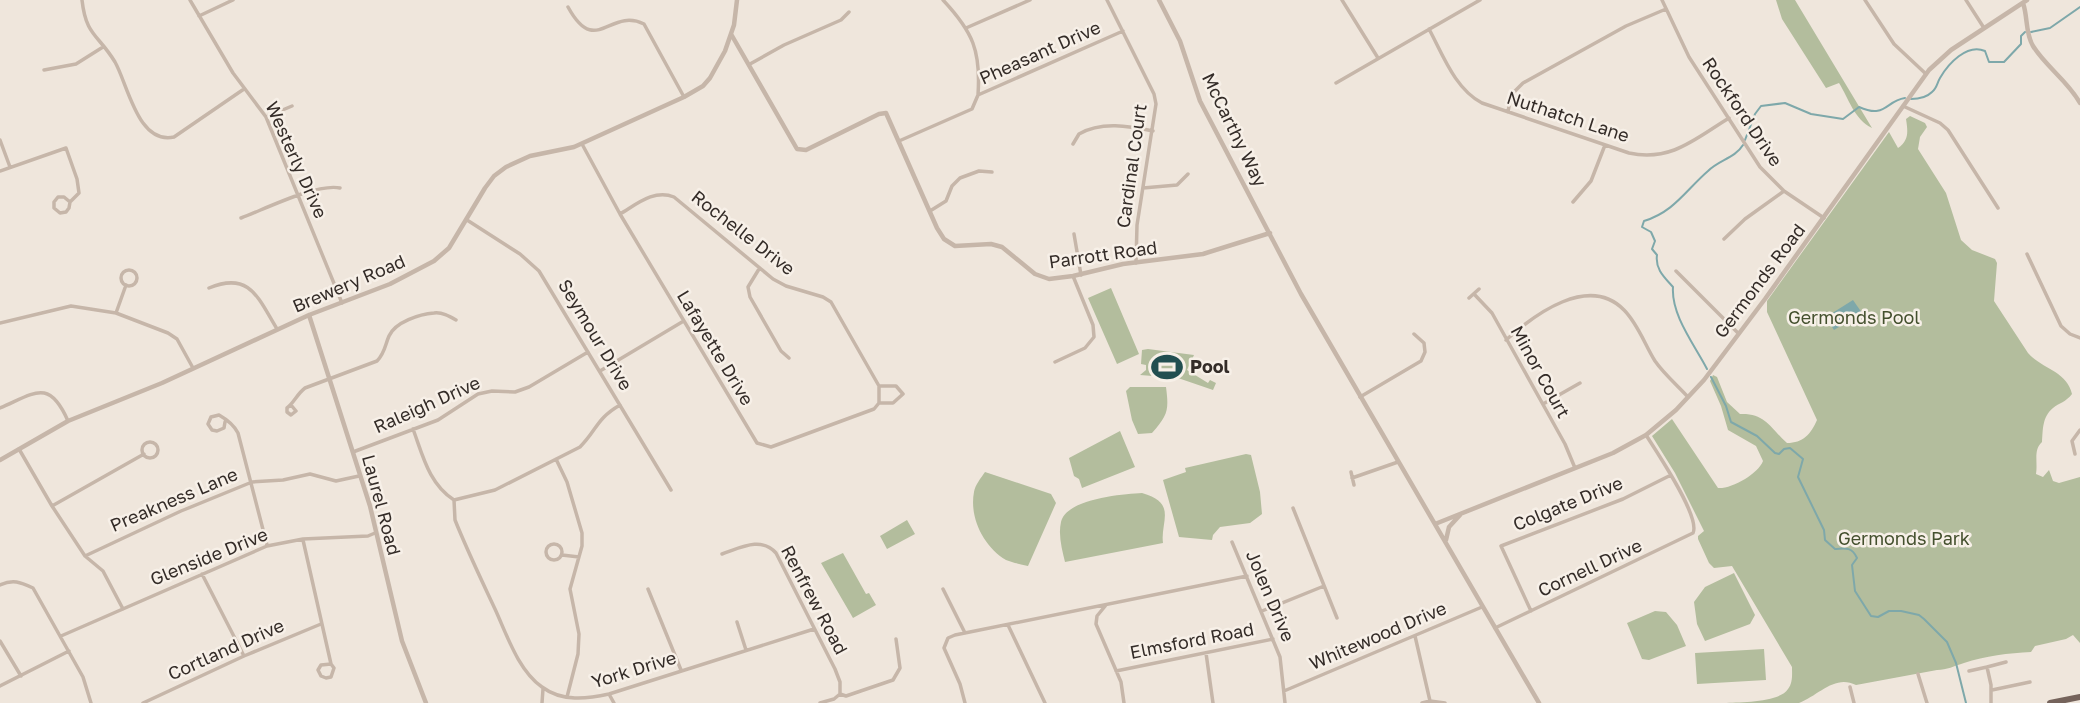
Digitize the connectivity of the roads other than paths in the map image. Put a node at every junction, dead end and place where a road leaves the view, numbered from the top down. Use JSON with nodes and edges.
{"nodes":[{"id":1,"x":82,"y":0,"type":"edge"},
{"id":2,"x":190,"y":0,"type":"edge"},
{"id":3,"x":233,"y":0,"type":"edge"},
{"id":4,"x":737,"y":0,"type":"edge"},
{"id":5,"x":943,"y":0,"type":"edge"},
{"id":6,"x":1030,"y":0,"type":"edge"},
{"id":7,"x":1107,"y":0,"type":"edge"},
{"id":8,"x":1159,"y":0,"type":"edge"},
{"id":9,"x":1342,"y":0,"type":"edge"},
{"id":10,"x":1480,"y":0,"type":"edge"},
{"id":11,"x":1662,"y":0,"type":"edge"},
{"id":12,"x":1865,"y":0,"type":"edge"},
{"id":13,"x":1966,"y":0,"type":"edge"},
{"id":14,"x":2025,"y":1,"type":"edge"},
{"id":15,"x":568,"y":7,"type":"dead end"},
{"id":16,"x":1666,"y":9,"type":"junction"},
{"id":17,"x":849,"y":12,"type":"dead end"},
{"id":18,"x":199,"y":16,"type":"junction"},
{"id":19,"x":966,"y":28,"type":"junction"},
{"id":20,"x":1984,"y":28,"type":"junction"},
{"id":21,"x":1429,"y":29,"type":"junction"},
{"id":22,"x":1123,"y":31,"type":"junction"},
{"id":23,"x":731,"y":34,"type":"junction"},
{"id":24,"x":104,"y":47,"type":"junction"},
{"id":25,"x":1378,"y":58,"type":"junction"},
{"id":26,"x":750,"y":64,"type":"junction"},
{"id":27,"x":44,"y":70,"type":"dead end"},
{"id":28,"x":1926,"y":74,"type":"junction"},
{"id":29,"x":1336,"y":83,"type":"dead end"},
{"id":30,"x":244,"y":89,"type":"junction"},
{"id":31,"x":978,"y":95,"type":"junction"},
{"id":32,"x":684,"y":97,"type":"junction"},
{"id":33,"x":2080,"y":103,"type":"edge"},
{"id":34,"x":292,"y":106,"type":"dead end"},
{"id":35,"x":1903,"y":106,"type":"junction"},
{"id":36,"x":1508,"y":112,"type":"junction"},
{"id":37,"x":265,"y":117,"type":"junction"},
{"id":38,"x":1729,"y":118,"type":"junction"},
{"id":39,"x":1153,"y":131,"type":"junction"},
{"id":40,"x":0,"y":140,"type":"edge"},
{"id":41,"x":899,"y":141,"type":"junction"},
{"id":42,"x":582,"y":144,"type":"junction"},
{"id":43,"x":1073,"y":144,"type":"dead end"},
{"id":44,"x":1605,"y":145,"type":"junction"},
{"id":45,"x":10,"y":166,"type":"junction"},
{"id":46,"x":0,"y":170,"type":"edge"},
{"id":47,"x":992,"y":172,"type":"dead end"},
{"id":48,"x":1188,"y":174,"type":"dead end"},
{"id":49,"x":1143,"y":187,"type":"junction"},
{"id":50,"x":340,"y":188,"type":"dead end"},
{"id":51,"x":1784,"y":191,"type":"junction"},
{"id":52,"x":297,"y":197,"type":"junction"},
{"id":53,"x":70,"y":202,"type":"junction"},
{"id":54,"x":1573,"y":202,"type":"dead end"},
{"id":55,"x":1998,"y":208,"type":"dead end"},
{"id":56,"x":930,"y":211,"type":"junction"},
{"id":57,"x":620,"y":214,"type":"junction"},
{"id":58,"x":241,"y":218,"type":"dead end"},
{"id":59,"x":1824,"y":218,"type":"junction"},
{"id":60,"x":467,"y":220,"type":"junction"},
{"id":61,"x":1270,"y":233,"type":"junction"},
{"id":62,"x":1074,"y":234,"type":"dead end"},
{"id":63,"x":1724,"y":239,"type":"dead end"},
{"id":64,"x":2027,"y":254,"type":"dead end"},
{"id":65,"x":1136,"y":263,"type":"junction"},
{"id":66,"x":759,"y":268,"type":"junction"},
{"id":67,"x":1676,"y":271,"type":"dead end"},
{"id":68,"x":1081,"y":275,"type":"junction"},
{"id":69,"x":1073,"y":276,"type":"junction"},
{"id":70,"x":126,"y":285,"type":"junction"},
{"id":71,"x":209,"y":288,"type":"dead end"},
{"id":72,"x":1479,"y":289,"type":"dead end"},
{"id":73,"x":1474,"y":293,"type":"junction"},
{"id":74,"x":1469,"y":298,"type":"dead end"},
{"id":75,"x":342,"y":303,"type":"junction"},
{"id":76,"x":116,"y":313,"type":"junction"},
{"id":77,"x":309,"y":315,"type":"junction"},
{"id":78,"x":456,"y":320,"type":"dead end"},
{"id":79,"x":683,"y":321,"type":"junction"},
{"id":80,"x":0,"y":323,"type":"edge"},
{"id":81,"x":278,"y":331,"type":"junction"},
{"id":82,"x":1738,"y":333,"type":"junction"},
{"id":83,"x":1414,"y":334,"type":"dead end"},
{"id":84,"x":2080,"y":338,"type":"edge"},
{"id":85,"x":1506,"y":340,"type":"junction"},
{"id":86,"x":588,"y":352,"type":"junction"},
{"id":87,"x":789,"y":358,"type":"dead end"},
{"id":88,"x":1055,"y":362,"type":"dead end"},
{"id":89,"x":193,"y":368,"type":"junction"},
{"id":90,"x":600,"y":371,"type":"junction"},
{"id":91,"x":330,"y":379,"type":"junction"},
{"id":92,"x":1580,"y":383,"type":"dead end"},
{"id":93,"x":879,"y":386,"type":"junction"},
{"id":94,"x":1360,"y":397,"type":"junction"},
{"id":95,"x":1689,"y":397,"type":"junction"},
{"id":96,"x":879,"y":403,"type":"junction"},
{"id":97,"x":1543,"y":404,"type":"junction"},
{"id":98,"x":291,"y":405,"type":"dead end"},
{"id":99,"x":620,"y":405,"type":"junction"},
{"id":100,"x":0,"y":408,"type":"edge"},
{"id":101,"x":68,"y":421,"type":"junction"},
{"id":102,"x":225,"y":422,"type":"junction"},
{"id":103,"x":413,"y":429,"type":"junction"},
{"id":104,"x":2080,"y":430,"type":"edge"},
{"id":105,"x":1646,"y":435,"type":"junction"},
{"id":106,"x":19,"y":449,"type":"junction"},
{"id":107,"x":353,"y":452,"type":"junction"},
{"id":108,"x":144,"y":454,"type":"junction"},
{"id":109,"x":2075,"y":454,"type":"dead end"},
{"id":110,"x":556,"y":459,"type":"junction"},
{"id":111,"x":0,"y":460,"type":"edge"},
{"id":112,"x":1398,"y":462,"type":"junction"},
{"id":113,"x":1576,"y":468,"type":"junction"},
{"id":114,"x":1351,"y":471,"type":"dead end"},
{"id":115,"x":359,"y":475,"type":"junction"},
{"id":116,"x":1671,"y":475,"type":"junction"},
{"id":117,"x":1352,"y":478,"type":"junction"},
{"id":118,"x":252,"y":482,"type":"junction"},
{"id":119,"x":1354,"y":485,"type":"dead end"},
{"id":120,"x":671,"y":490,"type":"dead end"},
{"id":121,"x":454,"y":500,"type":"junction"},
{"id":122,"x":52,"y":506,"type":"junction"},
{"id":123,"x":1293,"y":509,"type":"dead end"},
{"id":124,"x":1463,"y":512,"type":"junction"},
{"id":125,"x":1435,"y":524,"type":"junction"},
{"id":126,"x":375,"y":533,"type":"junction"},
{"id":127,"x":303,"y":539,"type":"junction"},
{"id":128,"x":1232,"y":542,"type":"dead end"},
{"id":129,"x":1447,"y":545,"type":"junction"},
{"id":130,"x":267,"y":546,"type":"junction"},
{"id":131,"x":722,"y":554,"type":"dead end"},
{"id":132,"x":562,"y":555,"type":"junction"},
{"id":133,"x":85,"y":556,"type":"junction"},
{"id":134,"x":579,"y":557,"type":"junction"},
{"id":135,"x":202,"y":573,"type":"junction"},
{"id":136,"x":1247,"y":576,"type":"junction"},
{"id":137,"x":0,"y":585,"type":"edge"},
{"id":138,"x":1324,"y":586,"type":"junction"},
{"id":139,"x":648,"y":589,"type":"dead end"},
{"id":140,"x":943,"y":589,"type":"dead end"},
{"id":141,"x":1108,"y":604,"type":"junction"},
{"id":142,"x":1482,"y":607,"type":"junction"},
{"id":143,"x":123,"y":609,"type":"junction"},
{"id":144,"x":1262,"y":611,"type":"junction"},
{"id":145,"x":1531,"y":611,"type":"junction"},
{"id":146,"x":1337,"y":618,"type":"dead end"},
{"id":147,"x":737,"y":622,"type":"dead end"},
{"id":148,"x":321,"y":624,"type":"junction"},
{"id":149,"x":1008,"y":625,"type":"junction"},
{"id":150,"x":1495,"y":628,"type":"junction"},
{"id":151,"x":814,"y":629,"type":"junction"},
{"id":152,"x":965,"y":633,"type":"junction"},
{"id":153,"x":61,"y":636,"type":"junction"},
{"id":154,"x":1415,"y":636,"type":"junction"},
{"id":155,"x":896,"y":639,"type":"dead end"},
{"id":156,"x":1273,"y":639,"type":"junction"},
{"id":157,"x":0,"y":641,"type":"edge"},
{"id":158,"x":746,"y":650,"type":"junction"},
{"id":159,"x":69,"y":651,"type":"junction"},
{"id":160,"x":1206,"y":653,"type":"junction"},
{"id":161,"x":244,"y":656,"type":"junction"},
{"id":162,"x":2007,"y":662,"type":"dead end"},
{"id":163,"x":331,"y":664,"type":"junction"},
{"id":164,"x":1987,"y":667,"type":"junction"},
{"id":165,"x":681,"y":670,"type":"junction"},
{"id":166,"x":1116,"y":671,"type":"junction"},
{"id":167,"x":1969,"y":671,"type":"dead end"},
{"id":168,"x":1918,"y":674,"type":"dead end"},
{"id":169,"x":20,"y":676,"type":"junction"},
{"id":170,"x":2030,"y":682,"type":"dead end"},
{"id":171,"x":0,"y":686,"type":"edge"},
{"id":172,"x":1850,"y":688,"type":"dead end"},
{"id":173,"x":543,"y":689,"type":"junction"},
{"id":174,"x":1992,"y":690,"type":"junction"},
{"id":175,"x":1284,"y":691,"type":"junction"},
{"id":176,"x":610,"y":694,"type":"junction"},
{"id":177,"x":840,"y":694,"type":"junction"},
{"id":178,"x":2080,"y":697,"type":"edge"},
{"id":179,"x":566,"y":698,"type":"junction"},
{"id":180,"x":1430,"y":701,"type":"junction"},
{"id":181,"x":91,"y":703,"type":"edge"},
{"id":182,"x":143,"y":703,"type":"edge"},
{"id":183,"x":426,"y":703,"type":"edge"},
{"id":184,"x":542,"y":703,"type":"edge"},
{"id":185,"x":614,"y":703,"type":"edge"},
{"id":186,"x":820,"y":703,"type":"edge"},
{"id":187,"x":965,"y":703,"type":"edge"},
{"id":188,"x":1045,"y":703,"type":"edge"},
{"id":189,"x":1124,"y":703,"type":"edge"},
{"id":190,"x":1213,"y":703,"type":"edge"},
{"id":191,"x":1285,"y":703,"type":"edge"},
{"id":192,"x":1422,"y":703,"type":"edge"},
{"id":193,"x":1446,"y":703,"type":"edge"},
{"id":194,"x":1539,"y":703,"type":"edge"},
{"id":195,"x":1854,"y":703,"type":"edge"},
{"id":196,"x":1927,"y":703,"type":"edge"},
{"id":197,"x":1991,"y":703,"type":"edge"},
{"id":198,"x":2050,"y":703,"type":"edge"}],
"edges":[{"from":1,"to":24,"type":"street"},
{"from":2,"to":18,"type":"street","name":"Westerly Drive"},
{"from":3,"to":18,"type":"street"},
{"from":4,"to":23,"type":"street","name":"Brewery Road"},
{"from":5,"to":19,"type":"street"},
{"from":6,"to":19,"type":"street"},
{"from":7,"to":22,"type":"street","name":"Cardinal Court"},
{"from":8,"to":61,"type":"street","name":"McCarthy Way"},
{"from":9,"to":25,"type":"street"},
{"from":10,"to":21,"type":"street"},
{"from":11,"to":16,"type":"street","name":"Rockford Drive"},
{"from":12,"to":28,"type":"street"},
{"from":13,"to":20,"type":"street"},
{"from":14,"to":20,"type":"street","name":"Germonds Road"},
{"from":14,"to":33,"type":"street"},
{"from":15,"to":32,"type":"street"},
{"from":16,"to":36,"type":"street"},
{"from":16,"to":38,"type":"street","name":"Rockford Drive"},
{"from":17,"to":26,"type":"street"},
{"from":18,"to":30,"type":"street","name":"Westerly Drive"},
{"from":19,"to":31,"type":"street"},
{"from":20,"to":28,"type":"street","name":"Germonds Road"},
{"from":21,"to":25,"type":"street"},
{"from":21,"to":36,"type":"street","name":"Nuthatch Lane"},
{"from":22,"to":31,"type":"street","name":"Pheasant Drive"},
{"from":22,"to":39,"type":"street","name":"Cardinal Court"},
{"from":23,"to":26,"type":"street","name":"Parrott Road"},
{"from":23,"to":32,"type":"street","name":"Brewery Road"},
{"from":24,"to":27,"type":"street"},
{"from":24,"to":30,"type":"street"},
{"from":25,"to":29,"type":"street"},
{"from":26,"to":41,"type":"street","name":"Parrott Road"},
{"from":28,"to":35,"type":"street","name":"Germonds Road"},
{"from":30,"to":37,"type":"street","name":"Westerly Drive"},
{"from":31,"to":41,"type":"street","name":"Pheasant Drive"},
{"from":32,"to":42,"type":"street","name":"Brewery Road"},
{"from":34,"to":37,"type":"street"},
{"from":35,"to":55,"type":"street"},
{"from":35,"to":59,"type":"street","name":"Germonds Road"},
{"from":36,"to":44,"type":"street","name":"Nuthatch Lane"},
{"from":37,"to":52,"type":"street","name":"Westerly Drive"},
{"from":38,"to":44,"type":"street","name":"Nuthatch Lane"},
{"from":38,"to":51,"type":"street","name":"Rockford Drive"},
{"from":39,"to":43,"type":"street"},
{"from":39,"to":49,"type":"street","name":"Cardinal Court"},
{"from":40,"to":45,"type":"street"},
{"from":41,"to":56,"type":"street","name":"Parrott Road"},
{"from":42,"to":57,"type":"street","name":"Lafayette Drive"},
{"from":42,"to":60,"type":"street","name":"Brewery Road"},
{"from":44,"to":54,"type":"street"},
{"from":45,"to":46,"type":"street"},
{"from":45,"to":53,"type":"street"},
{"from":47,"to":56,"type":"street"},
{"from":48,"to":49,"type":"street"},
{"from":49,"to":65,"type":"street","name":"Cardinal Court"},
{"from":50,"to":52,"type":"street"},
{"from":51,"to":59,"type":"street","name":"Rockford Drive"},
{"from":51,"to":63,"type":"street"},
{"from":52,"to":58,"type":"street"},
{"from":52,"to":75,"type":"street","name":"Westerly Drive"},
{"from":53,"to":53,"type":"street"},
{"from":56,"to":69,"type":"street","name":"Parrott Road"},
{"from":57,"to":66,"type":"street","name":"Rochelle Drive"},
{"from":57,"to":79,"type":"street","name":"Lafayette Drive"},
{"from":59,"to":82,"type":"street","name":"Germonds Road"},
{"from":60,"to":75,"type":"street","name":"Brewery Road"},
{"from":60,"to":86,"type":"street","name":"Seymour Drive"},
{"from":61,"to":65,"type":"street","name":"Parrott Road"},
{"from":61,"to":94,"type":"street"},
{"from":62,"to":68,"type":"street"},
{"from":64,"to":84,"type":"street"},
{"from":65,"to":68,"type":"street","name":"Parrott Road"},
{"from":66,"to":87,"type":"street"},
{"from":66,"to":93,"type":"street","name":"Rochelle Drive"},
{"from":67,"to":82,"type":"street"},
{"from":68,"to":69,"type":"street","name":"Parrott Road"},
{"from":69,"to":88,"type":"street"},
{"from":70,"to":70,"type":"street"},
{"from":70,"to":76,"type":"street"},
{"from":71,"to":81,"type":"street"},
{"from":72,"to":73,"type":"street"},
{"from":73,"to":74,"type":"street"},
{"from":73,"to":85,"type":"street","name":"Minor Court"},
{"from":75,"to":77,"type":"street","name":"Brewery Road"},
{"from":76,"to":80,"type":"street"},
{"from":76,"to":89,"type":"street"},
{"from":77,"to":81,"type":"street","name":"Brewery Road"},
{"from":77,"to":91,"type":"street","name":"Laurel Road"},
{"from":78,"to":91,"type":"street"},
{"from":79,"to":90,"type":"street"},
{"from":79,"to":96,"type":"street","name":"Lafayette Drive"},
{"from":81,"to":89,"type":"street","name":"Brewery Road"},
{"from":82,"to":95,"type":"street","name":"Germonds Road"},
{"from":83,"to":94,"type":"street"},
{"from":85,"to":95,"type":"street"},
{"from":85,"to":97,"type":"street","name":"Minor Court"},
{"from":86,"to":90,"type":"street","name":"Seymour Drive"},
{"from":86,"to":103,"type":"street","name":"Raleigh Drive"},
{"from":89,"to":101,"type":"street","name":"Brewery Road"},
{"from":90,"to":99,"type":"street","name":"Seymour Drive"},
{"from":91,"to":98,"type":"street"},
{"from":91,"to":107,"type":"street","name":"Laurel Road"},
{"from":92,"to":97,"type":"street"},
{"from":93,"to":96,"type":"street","name":"Rochelle Drive"},
{"from":93,"to":96,"type":"street"},
{"from":94,"to":112,"type":"street"},
{"from":95,"to":105,"type":"street","name":"Germonds Road"},
{"from":97,"to":113,"type":"street","name":"Minor Court"},
{"from":99,"to":110,"type":"street"},
{"from":99,"to":120,"type":"street","name":"Seymour Drive"},
{"from":100,"to":101,"type":"street"},
{"from":101,"to":106,"type":"street","name":"Brewery Road"},
{"from":102,"to":102,"type":"street"},
{"from":102,"to":118,"type":"street"},
{"from":103,"to":107,"type":"street","name":"Raleigh Drive"},
{"from":103,"to":121,"type":"street"},
{"from":104,"to":109,"type":"street"},
{"from":105,"to":113,"type":"street","name":"Germonds Road"},
{"from":105,"to":116,"type":"street"},
{"from":106,"to":111,"type":"street","name":"Brewery Road"},
{"from":106,"to":122,"type":"street"},
{"from":107,"to":115,"type":"street","name":"Laurel Road"},
{"from":108,"to":108,"type":"street"},
{"from":108,"to":122,"type":"street"},
{"from":110,"to":121,"type":"street"},
{"from":110,"to":134,"type":"street"},
{"from":112,"to":117,"type":"street"},
{"from":112,"to":125,"type":"street"},
{"from":113,"to":124,"type":"street","name":"Germonds Road"},
{"from":114,"to":117,"type":"street"},
{"from":115,"to":118,"type":"street","name":"Preakness Lane"},
{"from":115,"to":126,"type":"street","name":"Laurel Road"},
{"from":116,"to":145,"type":"street","name":"Cornell Drive"},
{"from":116,"to":145,"type":"street","name":"Colgate Drive"},
{"from":117,"to":119,"type":"street"},
{"from":118,"to":130,"type":"street"},
{"from":118,"to":133,"type":"street","name":"Preakness Lane"},
{"from":121,"to":173,"type":"street","name":"York Drive"},
{"from":122,"to":133,"type":"street"},
{"from":123,"to":138,"type":"street"},
{"from":124,"to":125,"type":"street","name":"Germonds Road"},
{"from":124,"to":129,"type":"street"},
{"from":125,"to":129,"type":"street"},
{"from":126,"to":127,"type":"street","name":"Glenside Drive"},
{"from":126,"to":183,"type":"street","name":"Laurel Road"},
{"from":127,"to":130,"type":"street","name":"Glenside Drive"},
{"from":127,"to":148,"type":"street"},
{"from":128,"to":136,"type":"street","name":"Jolen Drive"},
{"from":129,"to":142,"type":"street"},
{"from":130,"to":135,"type":"street","name":"Glenside Drive"},
{"from":131,"to":151,"type":"street","name":"Renfrew Road"},
{"from":132,"to":132,"type":"street"},
{"from":132,"to":134,"type":"street"},
{"from":133,"to":143,"type":"street"},
{"from":134,"to":179,"type":"street"},
{"from":135,"to":143,"type":"street","name":"Glenside Drive"},
{"from":135,"to":161,"type":"street"},
{"from":136,"to":141,"type":"street"},
{"from":136,"to":144,"type":"street","name":"Jolen Drive"},
{"from":137,"to":153,"type":"street"},
{"from":138,"to":144,"type":"street"},
{"from":138,"to":146,"type":"street"},
{"from":139,"to":165,"type":"street"},
{"from":140,"to":152,"type":"street"},
{"from":141,"to":149,"type":"street"},
{"from":141,"to":166,"type":"street"},
{"from":142,"to":150,"type":"street"},
{"from":142,"to":154,"type":"street","name":"Whitewood Drive"},
{"from":143,"to":153,"type":"street","name":"Glenside Drive"},
{"from":144,"to":156,"type":"street","name":"Jolen Drive"},
{"from":145,"to":150,"type":"street","name":"Cornell Drive"},
{"from":147,"to":158,"type":"street"},
{"from":148,"to":161,"type":"street","name":"Cortland Drive"},
{"from":148,"to":163,"type":"street"},
{"from":149,"to":152,"type":"street"},
{"from":149,"to":188,"type":"street"},
{"from":150,"to":194,"type":"street"},
{"from":151,"to":158,"type":"street","name":"York Drive"},
{"from":151,"to":177,"type":"street","name":"Renfrew Road"},
{"from":152,"to":187,"type":"street"},
{"from":153,"to":159,"type":"street"},
{"from":154,"to":175,"type":"street","name":"Whitewood Drive"},
{"from":154,"to":180,"type":"street"},
{"from":155,"to":177,"type":"street"},
{"from":156,"to":160,"type":"street","name":"Elmsford Road"},
{"from":156,"to":175,"type":"street","name":"Jolen Drive"},
{"from":157,"to":169,"type":"street"},
{"from":158,"to":165,"type":"street","name":"York Drive"},
{"from":159,"to":169,"type":"street"},
{"from":159,"to":181,"type":"street"},
{"from":160,"to":166,"type":"street","name":"Elmsford Road"},
{"from":160,"to":190,"type":"street"},
{"from":161,"to":182,"type":"street","name":"Cortland Drive"},
{"from":162,"to":164,"type":"street"},
{"from":163,"to":163,"type":"street"},
{"from":164,"to":167,"type":"street"},
{"from":164,"to":174,"type":"street"},
{"from":165,"to":176,"type":"street","name":"York Drive"},
{"from":166,"to":189,"type":"street"},
{"from":168,"to":196,"type":"street"},
{"from":169,"to":171,"type":"street"},
{"from":170,"to":174,"type":"street"},
{"from":172,"to":195,"type":"street"},
{"from":173,"to":179,"type":"street","name":"York Drive"},
{"from":173,"to":184,"type":"street"},
{"from":174,"to":197,"type":"street"},
{"from":175,"to":191,"type":"street","name":"Jolen Drive"},
{"from":176,"to":179,"type":"street","name":"York Drive"},
{"from":176,"to":185,"type":"street"},
{"from":177,"to":186,"type":"street"},
{"from":178,"to":198,"type":"main road"},
{"from":180,"to":192,"type":"street"},
{"from":180,"to":193,"type":"street"}]}
